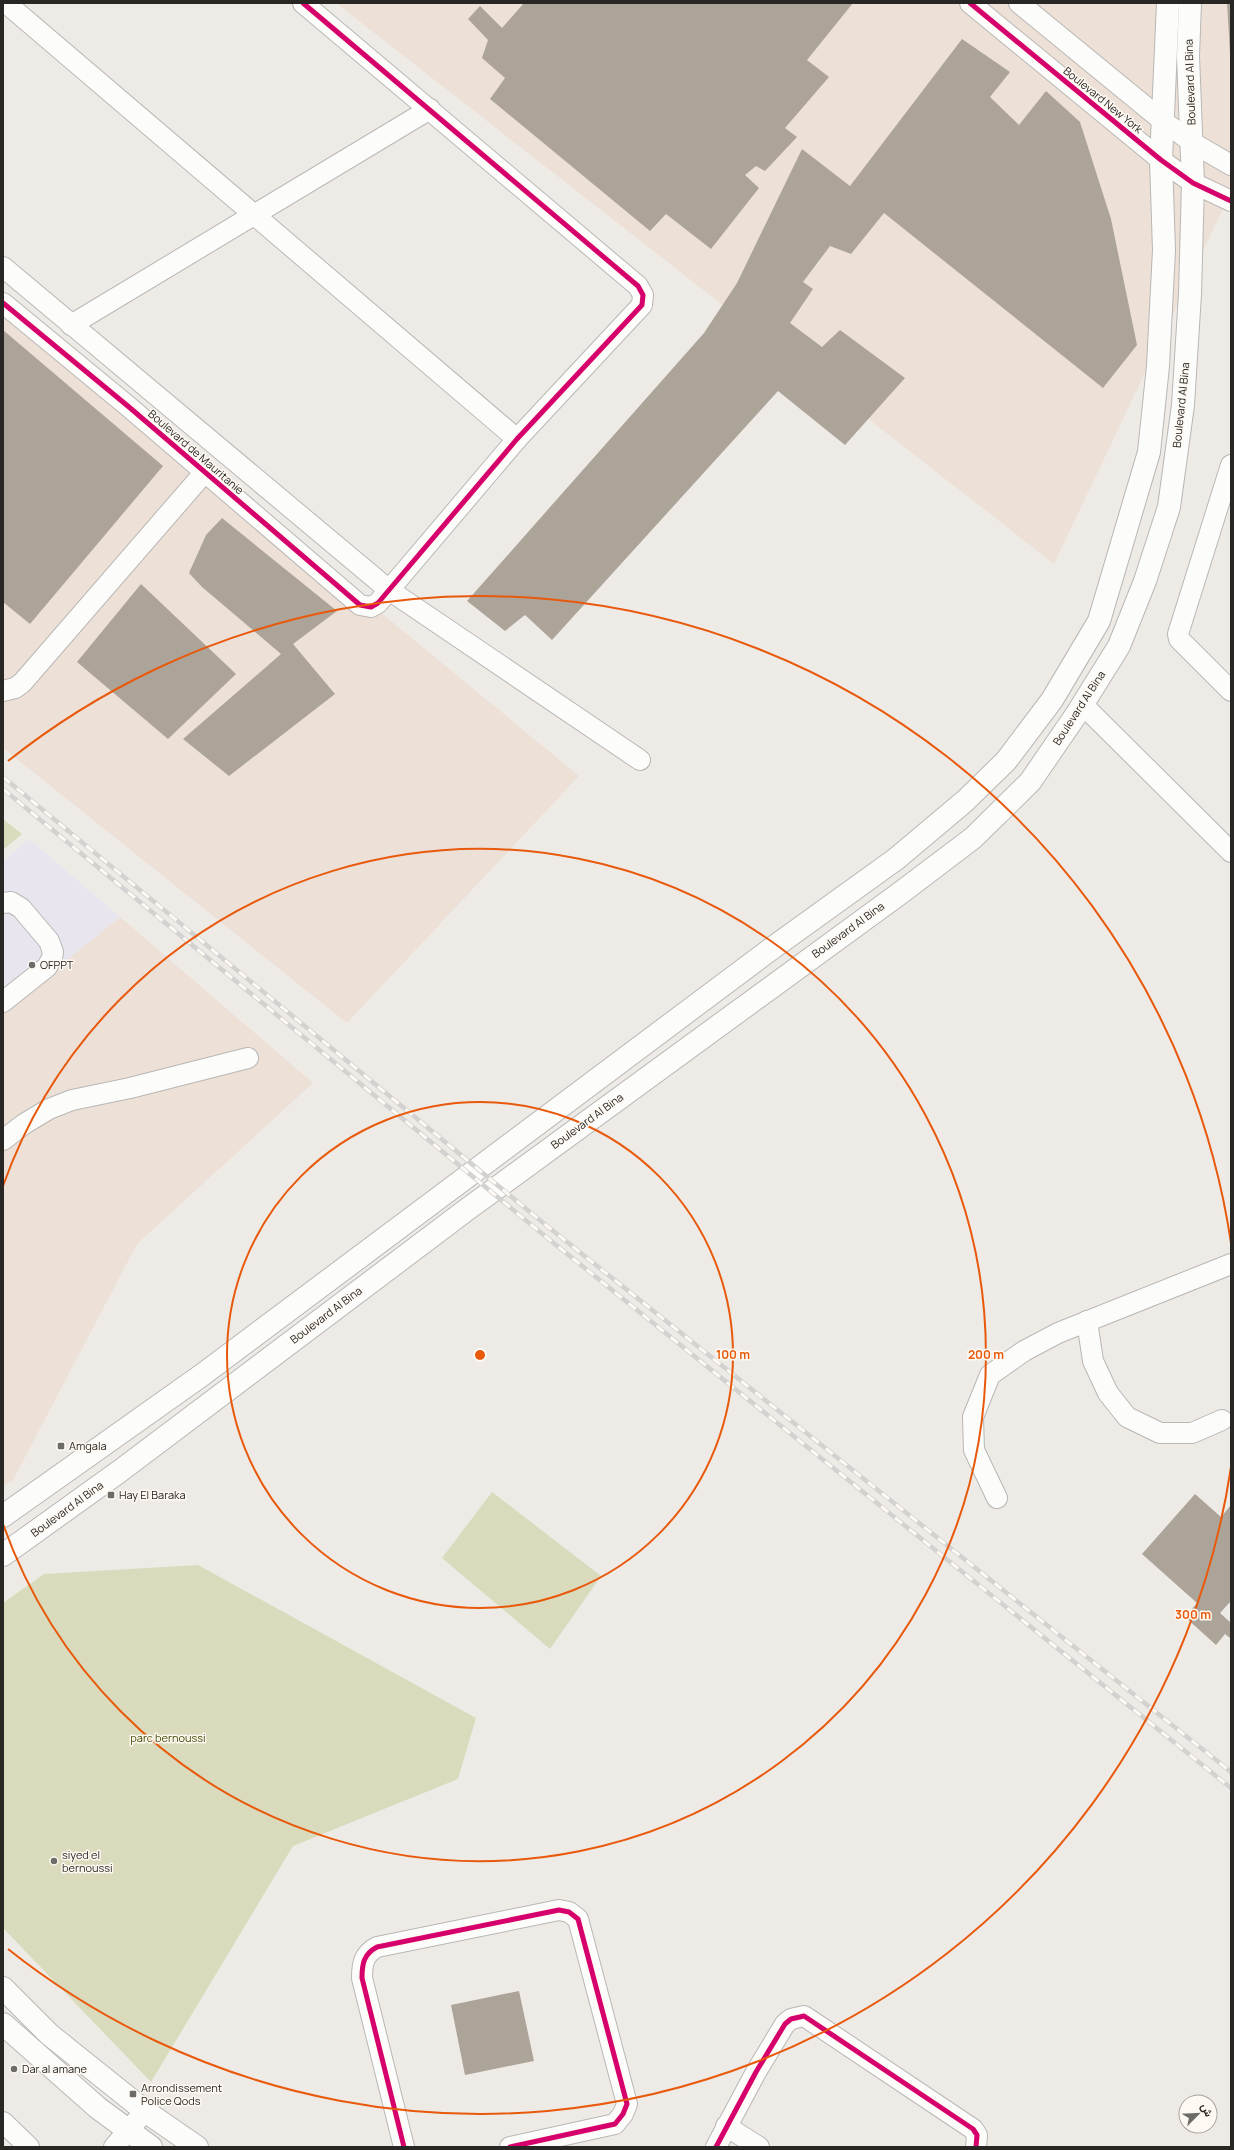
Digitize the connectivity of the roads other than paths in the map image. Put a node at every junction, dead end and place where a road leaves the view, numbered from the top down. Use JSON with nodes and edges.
{"nodes":[{"id":1,"x":6,"y":3,"type":"edge"},
{"id":2,"x":303,"y":3,"type":"edge"},
{"id":3,"x":970,"y":3,"type":"edge"},
{"id":4,"x":1019,"y":3,"type":"edge"},
{"id":5,"x":1168,"y":3,"type":"edge"},
{"id":6,"x":1190,"y":3,"type":"edge"},
{"id":7,"x":430,"y":109,"type":"junction"},
{"id":8,"x":1163,"y":121,"type":"junction"},
{"id":9,"x":1192,"y":143,"type":"junction"},
{"id":10,"x":1161,"y":160,"type":"junction"},
{"id":11,"x":1231,"y":165,"type":"edge"},
{"id":12,"x":1193,"y":183,"type":"junction"},
{"id":13,"x":1231,"y":201,"type":"edge"},
{"id":14,"x":254,"y":214,"type":"junction"},
{"id":15,"x":3,"y":267,"type":"edge"},
{"id":16,"x":3,"y":303,"type":"edge"},
{"id":17,"x":71,"y":325,"type":"junction"},
{"id":18,"x":517,"y":439,"type":"junction"},
{"id":19,"x":1231,"y":465,"type":"edge"},
{"id":20,"x":204,"y":472,"type":"junction"},
{"id":21,"x":384,"y":596,"type":"junction"},
{"id":22,"x":3,"y":691,"type":"edge"},
{"id":23,"x":1231,"y":691,"type":"edge"},
{"id":24,"x":1083,"y":705,"type":"junction"},
{"id":25,"x":640,"y":760,"type":"dead end"},
{"id":26,"x":1231,"y":852,"type":"edge"},
{"id":27,"x":3,"y":903,"type":"edge"},
{"id":28,"x":3,"y":1002,"type":"edge"},
{"id":29,"x":248,"y":1058,"type":"dead end"},
{"id":30,"x":3,"y":1140,"type":"edge"},
{"id":31,"x":1231,"y":1264,"type":"edge"},
{"id":32,"x":1087,"y":1322,"type":"junction"},
{"id":33,"x":1222,"y":1420,"type":"dead end"},
{"id":34,"x":997,"y":1498,"type":"dead end"},
{"id":35,"x":3,"y":1516,"type":"edge"},
{"id":36,"x":3,"y":1555,"type":"edge"},
{"id":37,"x":3,"y":1988,"type":"edge"},
{"id":38,"x":3,"y":2024,"type":"edge"},
{"id":39,"x":145,"y":2111,"type":"junction"},
{"id":40,"x":3,"y":2122,"type":"edge"},
{"id":41,"x":726,"y":2126,"type":"junction"},
{"id":42,"x":121,"y":2139,"type":"edge"},
{"id":43,"x":29,"y":2147,"type":"edge"},
{"id":44,"x":151,"y":2147,"type":"edge"},
{"id":45,"x":197,"y":2147,"type":"edge"},
{"id":46,"x":404,"y":2147,"type":"edge"},
{"id":47,"x":510,"y":2147,"type":"edge"},
{"id":48,"x":716,"y":2147,"type":"edge"},
{"id":49,"x":759,"y":2147,"type":"edge"},
{"id":50,"x":976,"y":2147,"type":"edge"}],
"edges":[{"from":1,"to":14,"type":"street"},
{"from":2,"to":7,"type":"street"},
{"from":3,"to":10,"type":"street","name":"Boulevard New York"},
{"from":4,"to":8,"type":"street","name":"Boulevard New York"},
{"from":5,"to":8,"type":"main road","name":"Boulevard Al Bina"},
{"from":6,"to":9,"type":"main road","name":"Boulevard Al Bina"},
{"from":7,"to":14,"type":"street"},
{"from":7,"to":18,"type":"street"},
{"from":8,"to":9,"type":"street","name":"Boulevard New York"},
{"from":8,"to":10,"type":"main road","name":"Boulevard Al Bina"},
{"from":9,"to":11,"type":"street","name":"Boulevard New York"},
{"from":9,"to":12,"type":"main road","name":"Boulevard Al Bina"},
{"from":10,"to":12,"type":"street","name":"Boulevard New York"},
{"from":10,"to":35,"type":"main road","name":"Boulevard Al Bina"},
{"from":12,"to":13,"type":"street","name":"Boulevard New York"},
{"from":12,"to":24,"type":"main road","name":"Boulevard Al Bina"},
{"from":14,"to":17,"type":"street"},
{"from":14,"to":18,"type":"street"},
{"from":15,"to":17,"type":"street","name":"Boulevard de Mauritanie"},
{"from":16,"to":20,"type":"street","name":"Boulevard de Mauritanie"},
{"from":17,"to":21,"type":"street","name":"Boulevard de Mauritanie"},
{"from":18,"to":21,"type":"street"},
{"from":19,"to":23,"type":"street"},
{"from":20,"to":21,"type":"street","name":"Boulevard de Mauritanie"},
{"from":20,"to":22,"type":"street"},
{"from":21,"to":25,"type":"street"},
{"from":24,"to":26,"type":"street"},
{"from":24,"to":36,"type":"main road","name":"Boulevard Al Bina"},
{"from":27,"to":28,"type":"street"},
{"from":29,"to":30,"type":"street"},
{"from":31,"to":32,"type":"street"},
{"from":32,"to":33,"type":"street"},
{"from":32,"to":34,"type":"street"},
{"from":37,"to":39,"type":"main road"},
{"from":38,"to":42,"type":"main road"},
{"from":39,"to":42,"type":"street"},
{"from":39,"to":45,"type":"main road"},
{"from":40,"to":43,"type":"street"},
{"from":41,"to":48,"type":"street"},
{"from":41,"to":49,"type":"street"},
{"from":41,"to":50,"type":"street"},
{"from":42,"to":44,"type":"main road"},
{"from":46,"to":47,"type":"street"}]}
